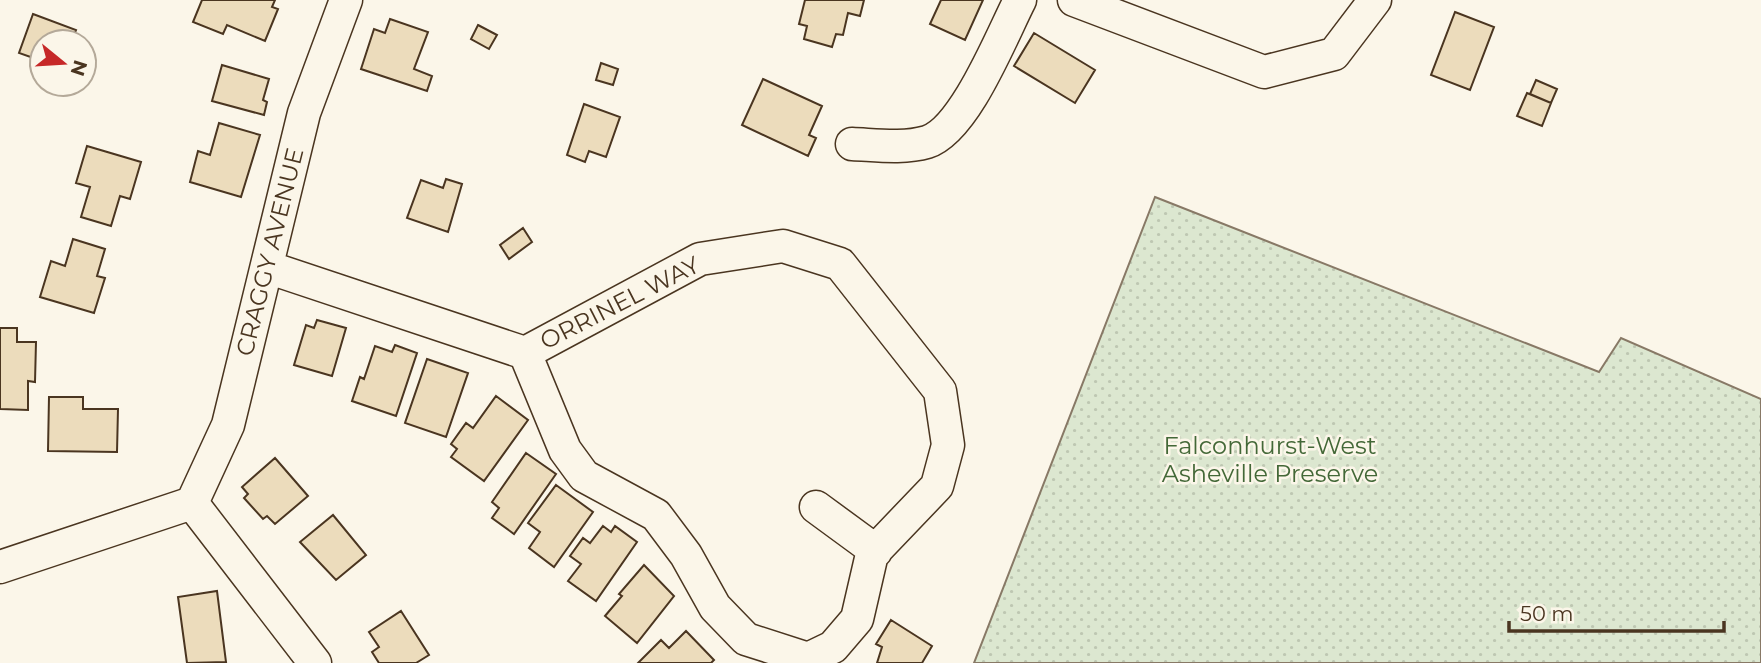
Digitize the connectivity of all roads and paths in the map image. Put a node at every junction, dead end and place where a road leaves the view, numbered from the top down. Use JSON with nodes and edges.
{"nodes":[{"id":1,"x":346,"y":0,"type":"edge"},
{"id":2,"x":1020,"y":0,"type":"edge"},
{"id":3,"x":1074,"y":0,"type":"edge"},
{"id":4,"x":1375,"y":0,"type":"edge"},
{"id":5,"x":852,"y":144,"type":"dead end"},
{"id":6,"x":267,"y":267,"type":"junction"},
{"id":7,"x":525,"y":353,"type":"junction"},
{"id":8,"x":192,"y":503,"type":"junction"},
{"id":9,"x":816,"y":507,"type":"dead end"},
{"id":10,"x":876,"y":551,"type":"junction"},
{"id":11,"x":0,"y":567,"type":"edge"},
{"id":12,"x":315,"y":663,"type":"edge"}],
"edges":[{"from":1,"to":6,"type":"street","name":"CRAGGY AVENUE"},
{"from":2,"to":5,"type":"street"},
{"from":3,"to":4,"type":"street"},
{"from":6,"to":7,"type":"street","name":"ORRINEL WAY"},
{"from":6,"to":8,"type":"street","name":"CRAGGY AVENUE"},
{"from":7,"to":10,"type":"street","name":"ORRINEL WAY"},
{"from":7,"to":10,"type":"street","name":"ORRINEL WAY"},
{"from":8,"to":11,"type":"street"},
{"from":8,"to":12,"type":"street"},
{"from":9,"to":10,"type":"street"}]}
